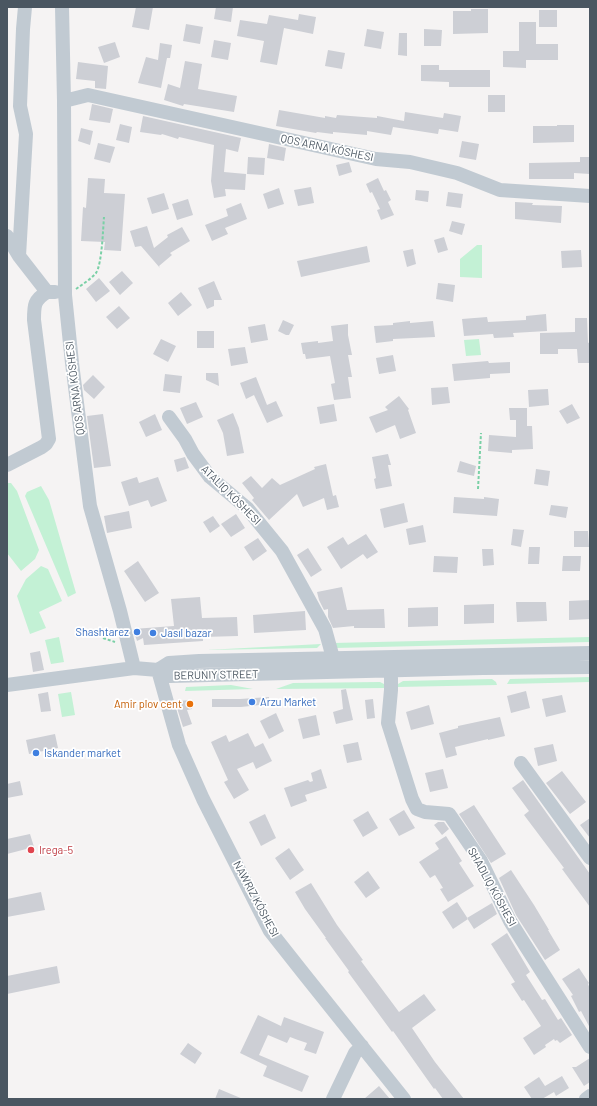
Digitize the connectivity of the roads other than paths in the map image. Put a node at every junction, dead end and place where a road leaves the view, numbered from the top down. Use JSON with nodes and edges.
{"nodes":[{"id":1,"x":25,"y":7,"type":"edge"},
{"id":2,"x":62,"y":7,"type":"edge"},
{"id":3,"x":64,"y":101,"type":"junction"},
{"id":4,"x":590,"y":196,"type":"edge"},
{"id":5,"x":7,"y":236,"type":"edge"},
{"id":6,"x":13,"y":256,"type":"edge"},
{"id":7,"x":47,"y":292,"type":"junction"},
{"id":8,"x":65,"y":296,"type":"junction"},
{"id":9,"x":169,"y":417,"type":"dead end"},
{"id":10,"x":7,"y":465,"type":"edge"},
{"id":11,"x":590,"y":652,"type":"edge"},
{"id":12,"x":333,"y":658,"type":"junction"},
{"id":13,"x":590,"y":667,"type":"edge"},
{"id":14,"x":134,"y":668,"type":"junction"},
{"id":15,"x":158,"y":670,"type":"junction"},
{"id":16,"x":391,"y":671,"type":"junction"},
{"id":17,"x":7,"y":685,"type":"edge"},
{"id":18,"x":521,"y":763,"type":"dead end"},
{"id":19,"x":590,"y":858,"type":"edge"},
{"id":20,"x":362,"y":1046,"type":"junction"},
{"id":21,"x":590,"y":1047,"type":"edge"},
{"id":22,"x":590,"y":1096,"type":"edge"},
{"id":23,"x":333,"y":1099,"type":"edge"},
{"id":24,"x":404,"y":1099,"type":"edge"},
{"id":25,"x":586,"y":1099,"type":"edge"}],
"edges":[{"from":1,"to":6,"type":"street"},
{"from":2,"to":3,"type":"street","name":"QOS ARNA KÓSHESI"},
{"from":3,"to":4,"type":"street","name":"QOS ARNA KÓSHESI"},
{"from":3,"to":8,"type":"street","name":"QOS ARNA KÓSHESI"},
{"from":5,"to":6,"type":"street"},
{"from":6,"to":7,"type":"street"},
{"from":7,"to":8,"type":"street"},
{"from":7,"to":10,"type":"street"},
{"from":8,"to":14,"type":"street","name":"QOS ARNA KÓSHESI"},
{"from":9,"to":12,"type":"street"},
{"from":11,"to":12,"type":"street","name":"BERUNIY STREET"},
{"from":12,"to":15,"type":"street","name":"BERUNIY STREET"},
{"from":13,"to":16,"type":"street","name":"BERUNIY STREET"},
{"from":14,"to":15,"type":"street"},
{"from":14,"to":17,"type":"street"},
{"from":15,"to":16,"type":"street","name":"BERUNIY STREET"},
{"from":15,"to":20,"type":"street"},
{"from":16,"to":21,"type":"street"},
{"from":18,"to":19,"type":"street"},
{"from":20,"to":23,"type":"street"},
{"from":20,"to":24,"type":"street"},
{"from":22,"to":25,"type":"street"}]}
